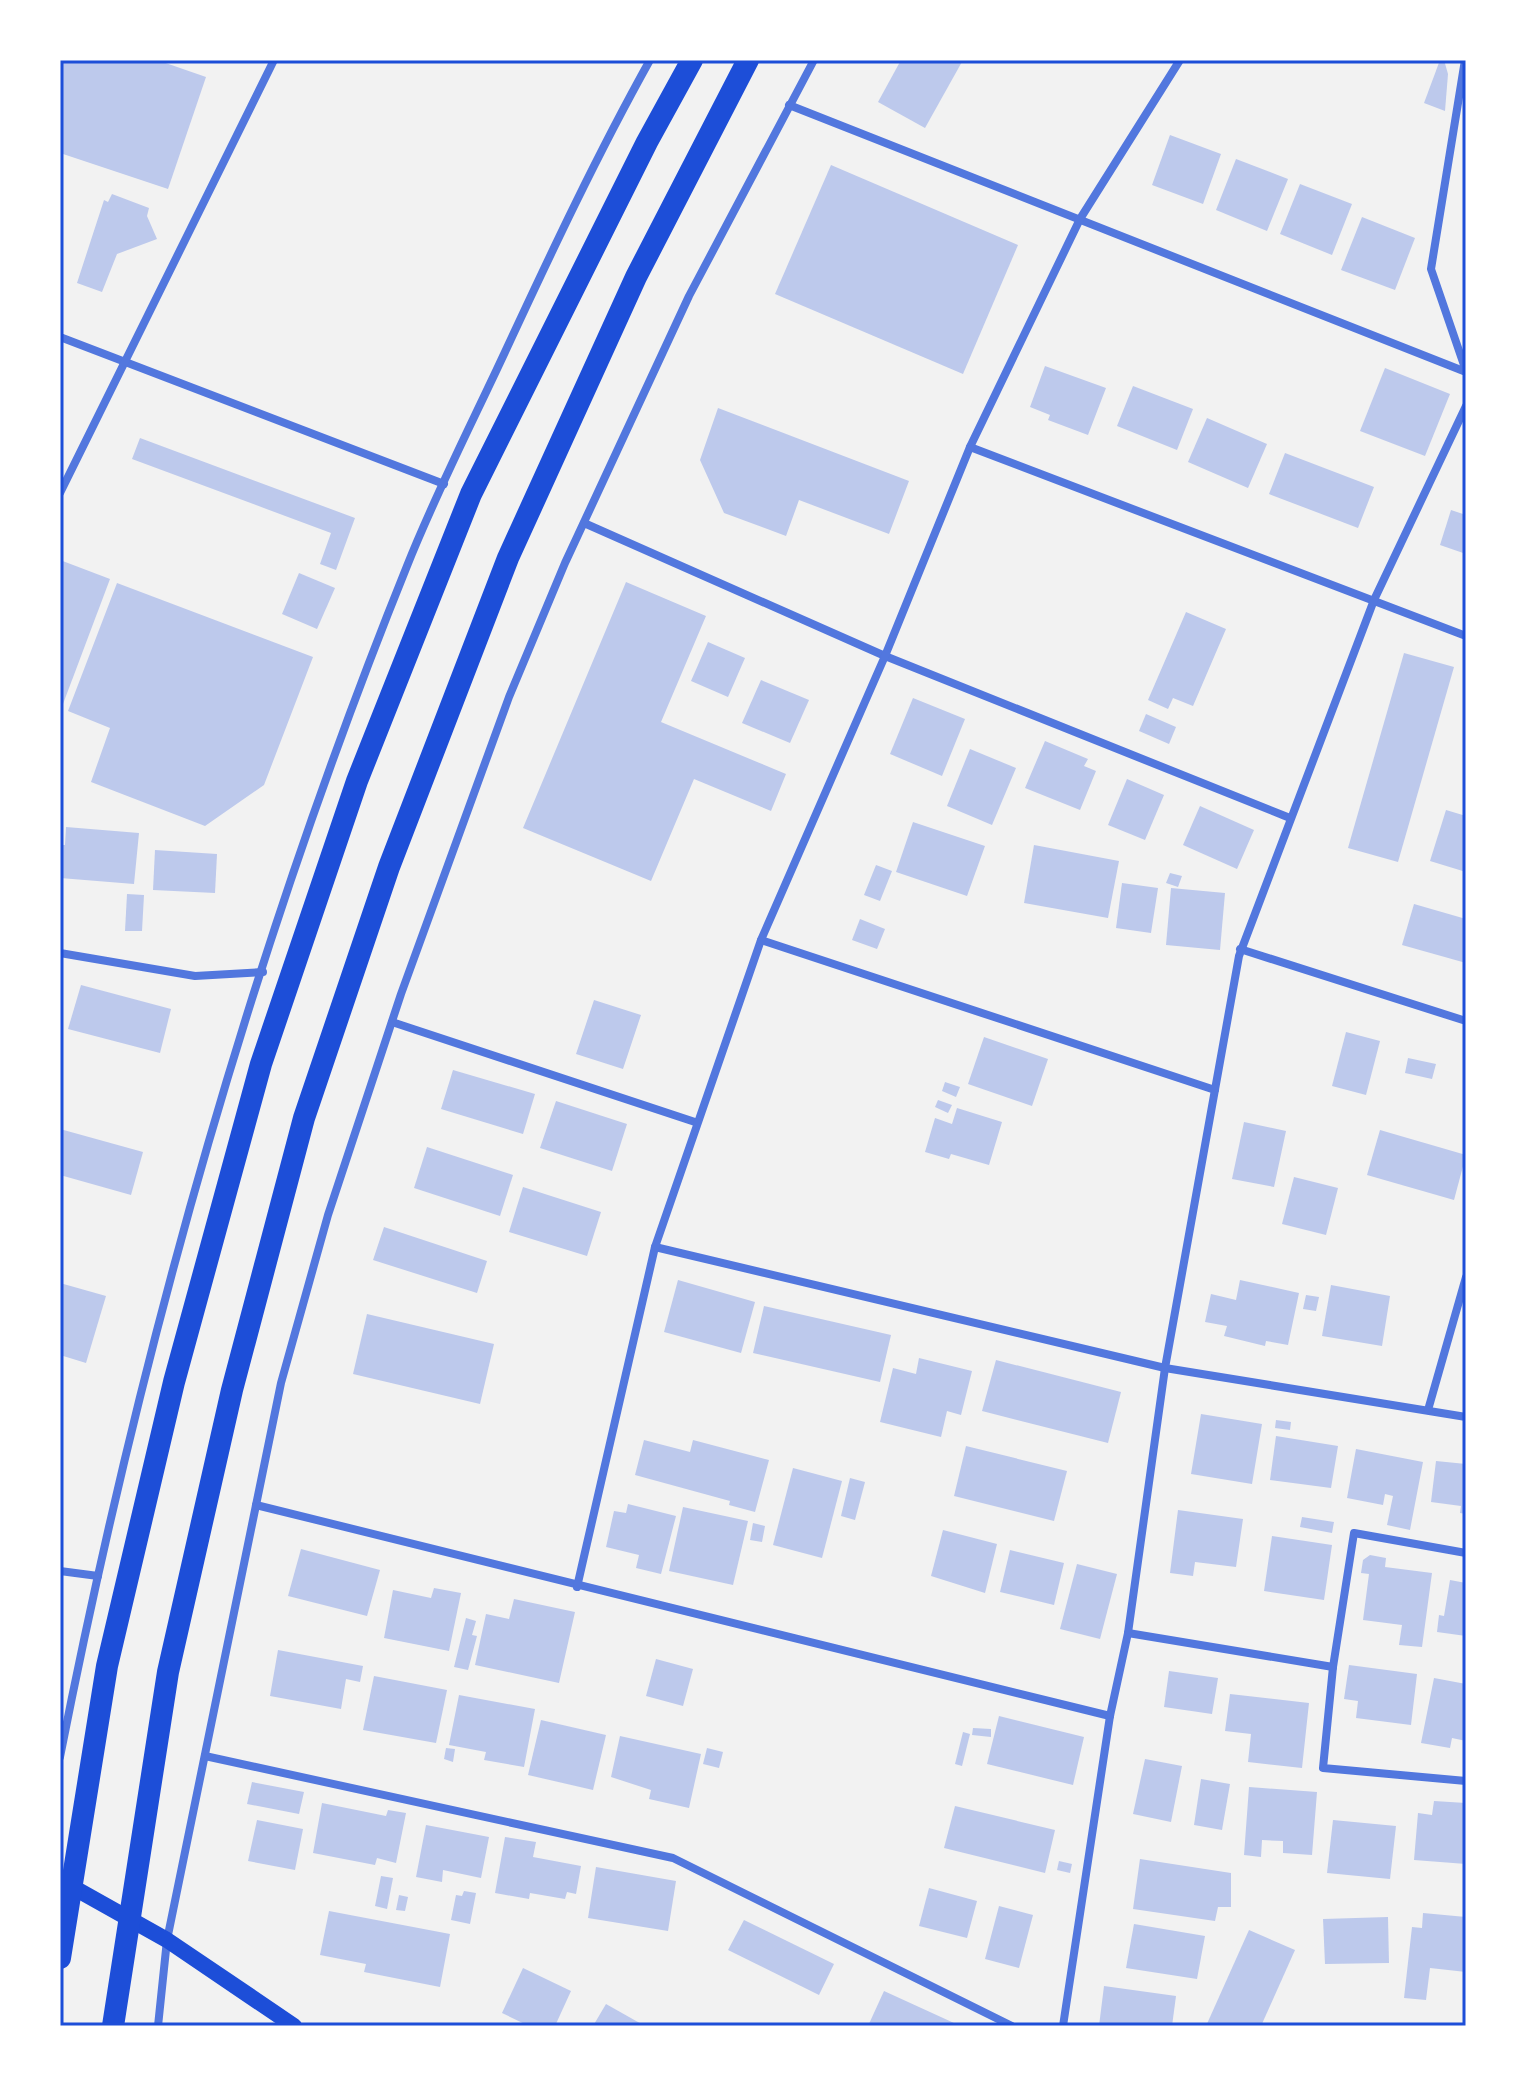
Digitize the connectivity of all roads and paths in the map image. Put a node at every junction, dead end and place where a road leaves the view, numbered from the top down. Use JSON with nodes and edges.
{"nodes":[{"id":1,"x":274,"y":60,"type":"edge"},
{"id":2,"x":650,"y":60,"type":"edge"},
{"id":3,"x":692,"y":60,"type":"edge"},
{"id":4,"x":748,"y":60,"type":"edge"},
{"id":5,"x":814,"y":60,"type":"edge"},
{"id":6,"x":1180,"y":60,"type":"edge"},
{"id":7,"x":1465,"y":60,"type":"edge"},
{"id":8,"x":789,"y":105,"type":"junction"},
{"id":9,"x":1080,"y":219,"type":"junction"},
{"id":10,"x":60,"y":337,"type":"edge"},
{"id":11,"x":126,"y":362,"type":"junction"},
{"id":12,"x":1466,"y":371,"type":"edge"},
{"id":13,"x":1466,"y":406,"type":"edge"},
{"id":14,"x":970,"y":447,"type":"junction"},
{"id":15,"x":444,"y":484,"type":"junction"},
{"id":16,"x":60,"y":493,"type":"edge"},
{"id":17,"x":584,"y":523,"type":"junction"},
{"id":18,"x":1374,"y":600,"type":"junction"},
{"id":19,"x":1466,"y":636,"type":"edge"},
{"id":20,"x":885,"y":656,"type":"junction"},
{"id":21,"x":1290,"y":818,"type":"junction"},
{"id":22,"x":761,"y":940,"type":"junction"},
{"id":23,"x":1240,"y":949,"type":"junction"},
{"id":24,"x":60,"y":953,"type":"edge"},
{"id":25,"x":263,"y":972,"type":"junction"},
{"id":26,"x":1466,"y":1021,"type":"edge"},
{"id":27,"x":392,"y":1022,"type":"junction"},
{"id":28,"x":1215,"y":1090,"type":"junction"},
{"id":29,"x":695,"y":1122,"type":"junction"},
{"id":30,"x":655,"y":1247,"type":"junction"},
{"id":31,"x":1466,"y":1277,"type":"edge"},
{"id":32,"x":1165,"y":1368,"type":"junction"},
{"id":33,"x":1428,"y":1410,"type":"junction"},
{"id":34,"x":1466,"y":1417,"type":"edge"},
{"id":35,"x":256,"y":1505,"type":"junction"},
{"id":36,"x":1466,"y":1553,"type":"edge"},
{"id":37,"x":60,"y":1571,"type":"edge"},
{"id":38,"x":98,"y":1576,"type":"junction"},
{"id":39,"x":577,"y":1587,"type":"junction"},
{"id":40,"x":1128,"y":1633,"type":"junction"},
{"id":41,"x":1333,"y":1667,"type":"junction"},
{"id":42,"x":1110,"y":1716,"type":"junction"},
{"id":43,"x":205,"y":1756,"type":"junction"},
{"id":44,"x":60,"y":1757,"type":"edge"},
{"id":45,"x":1466,"y":1781,"type":"edge"},
{"id":46,"x":60,"y":1880,"type":"edge"},
{"id":47,"x":167,"y":1940,"type":"junction"},
{"id":48,"x":60,"y":1958,"type":"edge"},
{"id":49,"x":113,"y":2026,"type":"edge"},
{"id":50,"x":158,"y":2026,"type":"edge"},
{"id":51,"x":294,"y":2026,"type":"edge"},
{"id":52,"x":1012,"y":2026,"type":"edge"},
{"id":53,"x":1063,"y":2026,"type":"edge"}],
"edges":[{"from":1,"to":11,"type":"street"},
{"from":2,"to":15,"type":"street"},
{"from":3,"to":48,"type":"highway"},
{"from":4,"to":49,"type":"highway"},
{"from":5,"to":8,"type":"street"},
{"from":6,"to":9,"type":"street"},
{"from":7,"to":12,"type":"street"},
{"from":8,"to":9,"type":"street"},
{"from":8,"to":17,"type":"street"},
{"from":9,"to":12,"type":"street"},
{"from":9,"to":14,"type":"street"},
{"from":10,"to":11,"type":"street"},
{"from":11,"to":15,"type":"street"},
{"from":11,"to":16,"type":"street"},
{"from":13,"to":18,"type":"street"},
{"from":14,"to":18,"type":"street"},
{"from":14,"to":20,"type":"street"},
{"from":15,"to":25,"type":"street"},
{"from":17,"to":20,"type":"street"},
{"from":17,"to":27,"type":"street"},
{"from":18,"to":19,"type":"street"},
{"from":18,"to":21,"type":"street"},
{"from":20,"to":21,"type":"street"},
{"from":20,"to":22,"type":"street"},
{"from":21,"to":23,"type":"street"},
{"from":22,"to":28,"type":"street"},
{"from":22,"to":29,"type":"street"},
{"from":23,"to":26,"type":"street"},
{"from":23,"to":28,"type":"street"},
{"from":24,"to":25,"type":"street"},
{"from":25,"to":38,"type":"street"},
{"from":27,"to":29,"type":"street"},
{"from":27,"to":35,"type":"street"},
{"from":28,"to":32,"type":"street"},
{"from":29,"to":30,"type":"street"},
{"from":30,"to":32,"type":"street"},
{"from":30,"to":39,"type":"street"},
{"from":31,"to":33,"type":"street"},
{"from":32,"to":33,"type":"street"},
{"from":32,"to":40,"type":"street"},
{"from":33,"to":34,"type":"street"},
{"from":35,"to":39,"type":"street"},
{"from":35,"to":43,"type":"street"},
{"from":36,"to":41,"type":"street"},
{"from":37,"to":38,"type":"street"},
{"from":38,"to":44,"type":"street"},
{"from":39,"to":42,"type":"street"},
{"from":40,"to":41,"type":"street"},
{"from":40,"to":42,"type":"street"},
{"from":41,"to":45,"type":"street"},
{"from":42,"to":53,"type":"street"},
{"from":43,"to":47,"type":"street"},
{"from":43,"to":52,"type":"street"},
{"from":46,"to":47,"type":"main road"},
{"from":47,"to":50,"type":"street"},
{"from":47,"to":51,"type":"main road"}]}
